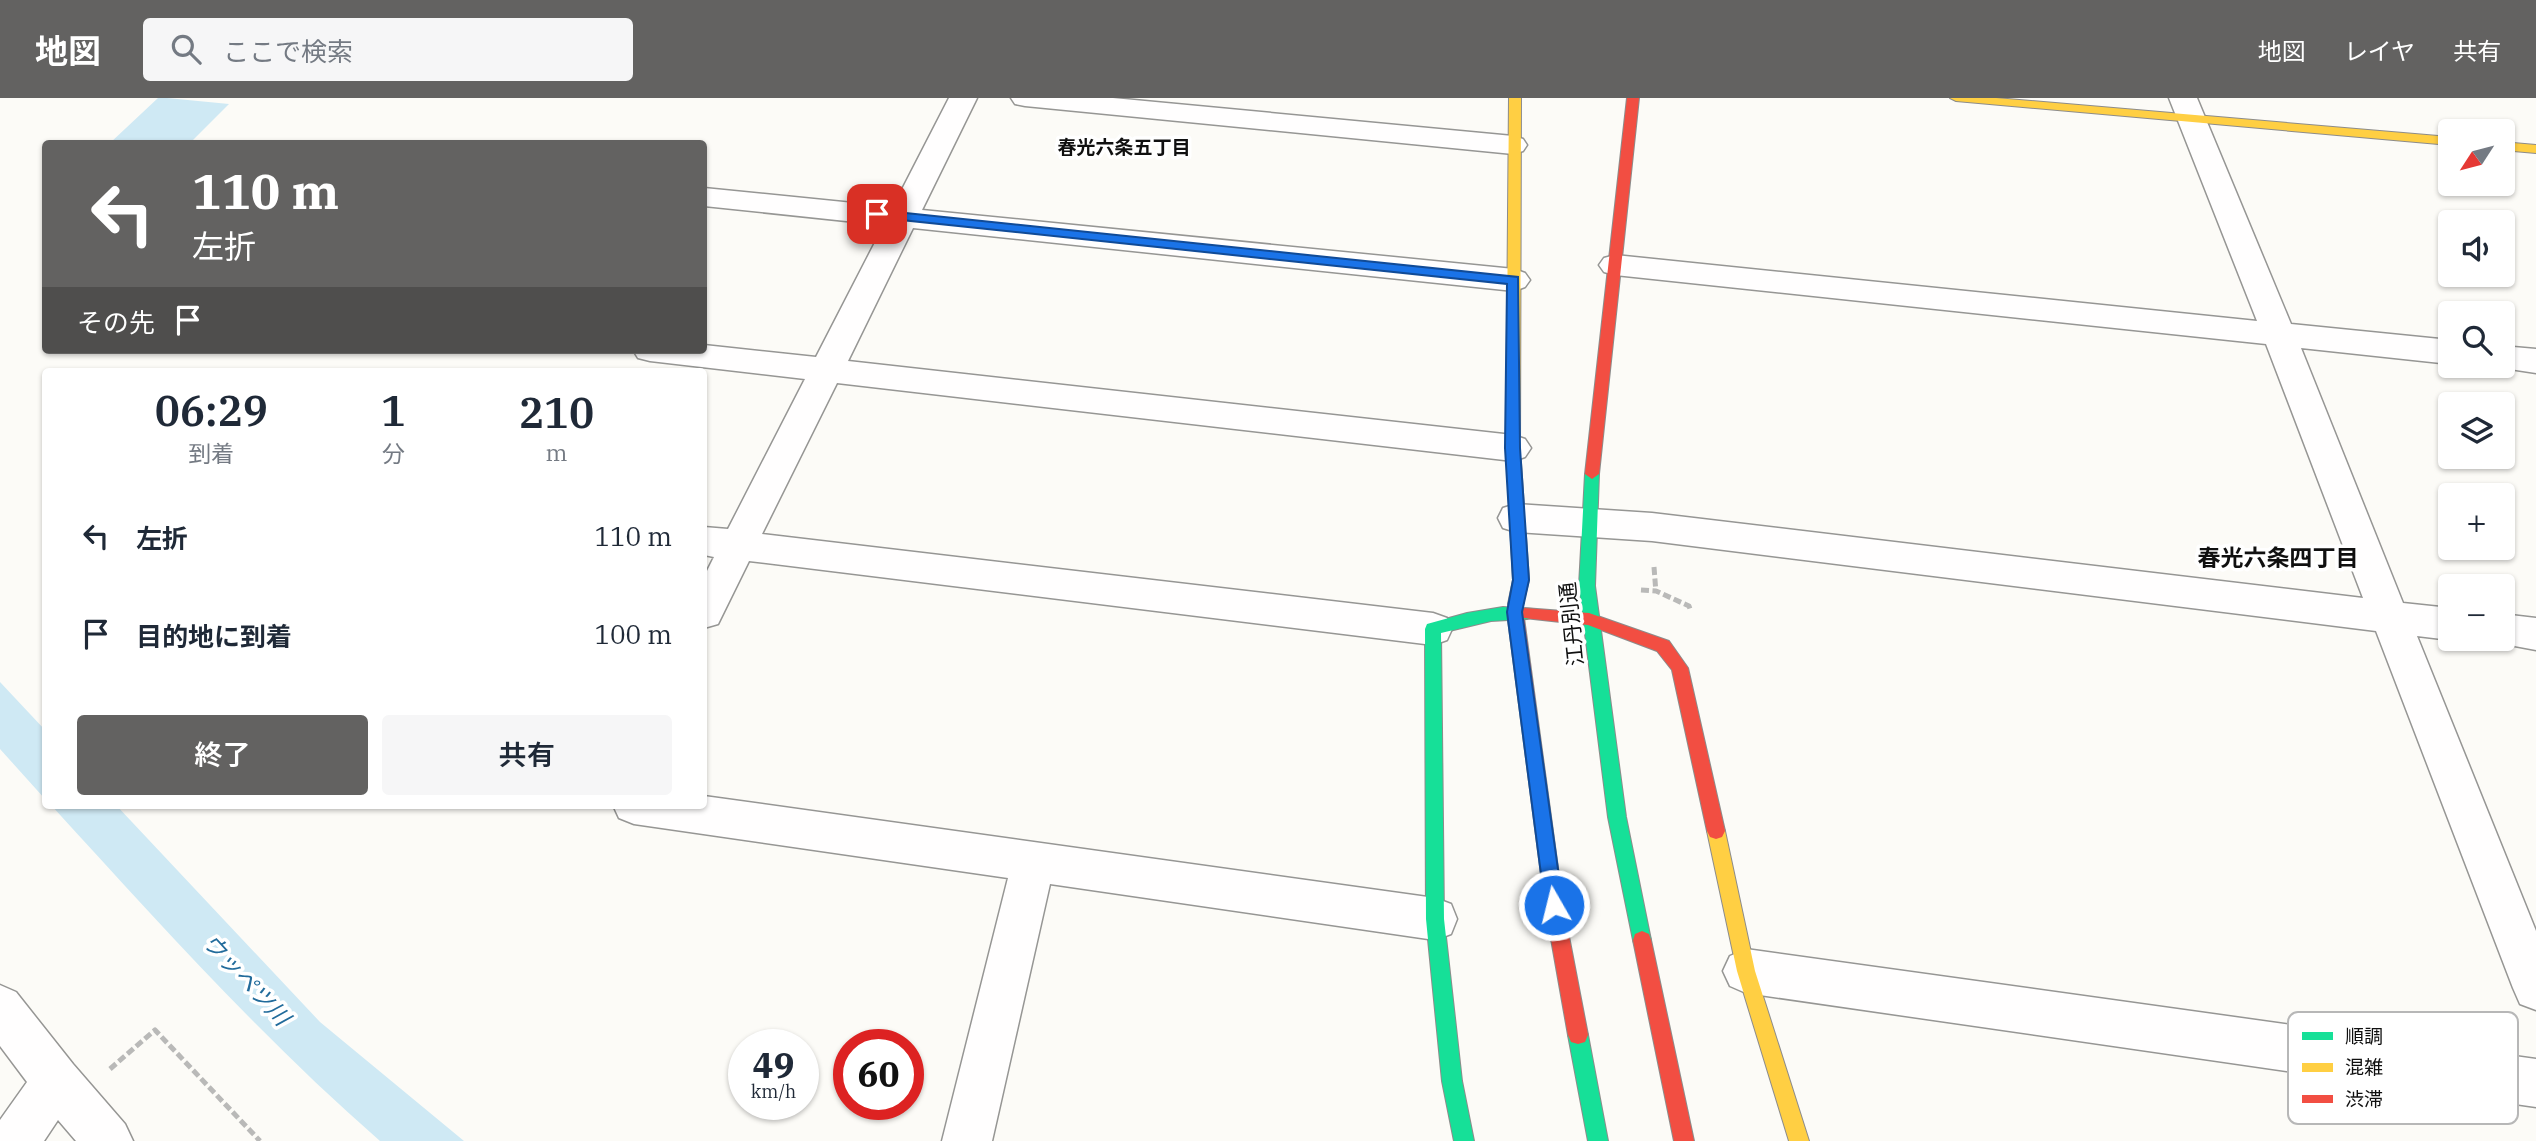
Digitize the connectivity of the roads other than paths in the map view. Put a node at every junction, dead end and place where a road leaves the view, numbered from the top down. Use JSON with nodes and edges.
{"nodes":[{"id":1,"x":963,"y":98,"type":"edge"},
{"id":2,"x":1025,"y":98,"type":"edge"},
{"id":3,"x":1515,"y":98,"type":"edge"},
{"id":4,"x":1633,"y":98,"type":"edge"},
{"id":5,"x":1956,"y":98,"type":"edge"},
{"id":6,"x":2186,"y":108,"type":"edge"},
{"id":7,"x":2438,"y":140,"type":"edge"},
{"id":8,"x":1513,"y":145,"type":"junction"},
{"id":9,"x":2515,"y":147,"type":"edge"},
{"id":10,"x":2536,"y":149,"type":"edge"},
{"id":11,"x":707,"y":197,"type":"edge"},
{"id":12,"x":902,"y":217,"type":"junction"},
{"id":13,"x":1615,"y":265,"type":"junction"},
{"id":14,"x":1514,"y":280,"type":"junction"},
{"id":15,"x":2279,"y":335,"type":"junction"},
{"id":16,"x":2438,"y":351,"type":"edge"},
{"id":17,"x":689,"y":354,"type":"edge"},
{"id":18,"x":2515,"y":359,"type":"edge"},
{"id":19,"x":2536,"y":361,"type":"edge"},
{"id":20,"x":826,"y":368,"type":"junction"},
{"id":21,"x":1513,"y":448,"type":"junction"},
{"id":22,"x":1517,"y":518,"type":"junction"},
{"id":23,"x":1588,"y":522,"type":"junction"},
{"id":24,"x":720,"y":544,"type":"edge"},
{"id":25,"x":707,"y":600,"type":"edge"},
{"id":26,"x":1514,"y":612,"type":"junction"},
{"id":27,"x":2390,"y":617,"type":"junction"},
{"id":28,"x":1589,"y":619,"type":"junction"},
{"id":29,"x":2438,"y":623,"type":"edge"},
{"id":30,"x":1433,"y":629,"type":"junction"},
{"id":31,"x":2515,"y":632,"type":"edge"},
{"id":32,"x":2536,"y":634,"type":"edge"},
{"id":33,"x":661,"y":809,"type":"edge"},
{"id":34,"x":1032,"y":863,"type":"junction"},
{"id":35,"x":1435,"y":919,"type":"junction"},
{"id":36,"x":1746,"y":971,"type":"junction"},
{"id":37,"x":2536,"y":988,"type":"edge"},
{"id":38,"x":0,"y":1008,"type":"edge"},
{"id":39,"x":2288,"y":1048,"type":"edge"},
{"id":40,"x":2518,"y":1080,"type":"edge"},
{"id":41,"x":2536,"y":1083,"type":"edge"},
{"id":42,"x":64,"y":1091,"type":"junction"},
{"id":43,"x":15,"y":1141,"type":"edge"},
{"id":44,"x":108,"y":1141,"type":"edge"},
{"id":45,"x":967,"y":1141,"type":"edge"},
{"id":46,"x":1464,"y":1141,"type":"edge"},
{"id":47,"x":1598,"y":1141,"type":"edge"},
{"id":48,"x":1684,"y":1141,"type":"edge"},
{"id":49,"x":1799,"y":1141,"type":"edge"}],
"edges":[{"from":1,"to":12,"type":"street"},
{"from":2,"to":8,"type":"street"},
{"from":3,"to":8,"type":"main road"},
{"from":4,"to":13,"type":"main road","name":"江丹別通"},
{"from":5,"to":6,"type":"main road"},
{"from":6,"to":7,"type":"main road"},
{"from":6,"to":15,"type":"street"},
{"from":8,"to":14,"type":"main road"},
{"from":9,"to":10,"type":"main road"},
{"from":11,"to":12,"type":"street"},
{"from":12,"to":14,"type":"street"},
{"from":12,"to":20,"type":"street"},
{"from":13,"to":15,"type":"street"},
{"from":13,"to":23,"type":"main road","name":"江丹別通"},
{"from":14,"to":21,"type":"main road"},
{"from":15,"to":16,"type":"street"},
{"from":15,"to":27,"type":"street"},
{"from":17,"to":20,"type":"street"},
{"from":18,"to":19,"type":"street"},
{"from":20,"to":21,"type":"street"},
{"from":20,"to":24,"type":"street"},
{"from":21,"to":22,"type":"main road"},
{"from":22,"to":23,"type":"street"},
{"from":22,"to":26,"type":"main road"},
{"from":23,"to":27,"type":"street"},
{"from":23,"to":28,"type":"main road","name":"江丹別通"},
{"from":24,"to":25,"type":"street"},
{"from":24,"to":30,"type":"street"},
{"from":26,"to":28,"type":"main road"},
{"from":26,"to":30,"type":"main road"},
{"from":26,"to":47,"type":"main road"},
{"from":27,"to":29,"type":"street"},
{"from":27,"to":37,"type":"street"},
{"from":28,"to":36,"type":"main road"},
{"from":28,"to":48,"type":"main road","name":"江丹別通"},
{"from":30,"to":35,"type":"main road"},
{"from":31,"to":32,"type":"street"},
{"from":33,"to":34,"type":"street"},
{"from":34,"to":35,"type":"street"},
{"from":34,"to":45,"type":"street"},
{"from":35,"to":46,"type":"main road"},
{"from":36,"to":39,"type":"street"},
{"from":36,"to":49,"type":"main road"},
{"from":38,"to":42,"type":"street"},
{"from":40,"to":41,"type":"street"},
{"from":42,"to":43,"type":"street"},
{"from":42,"to":44,"type":"street"}]}
